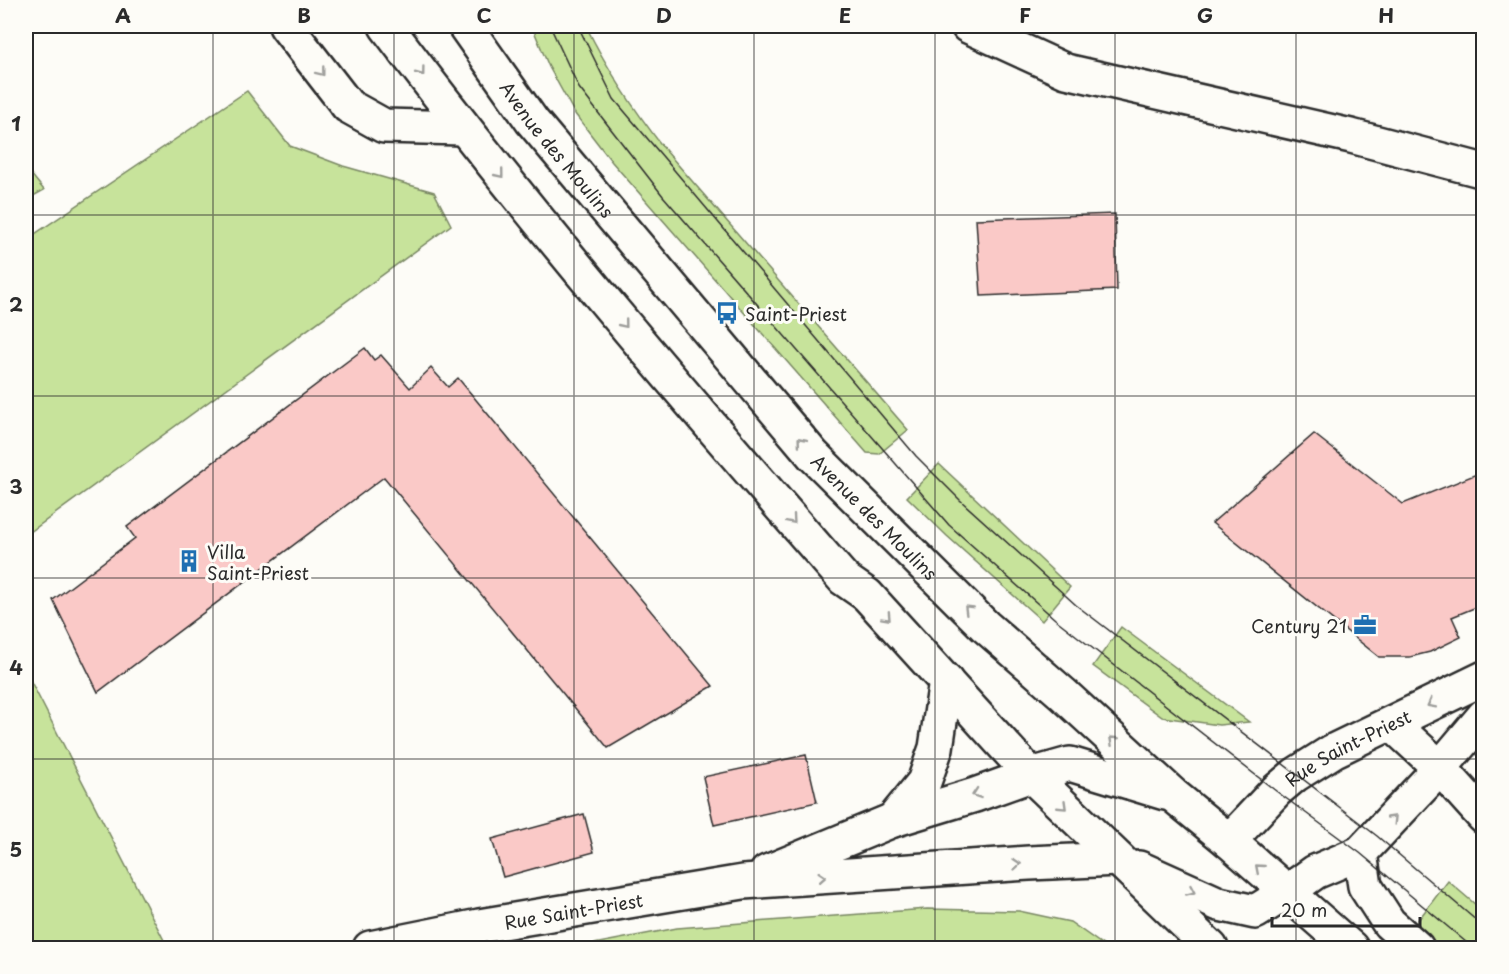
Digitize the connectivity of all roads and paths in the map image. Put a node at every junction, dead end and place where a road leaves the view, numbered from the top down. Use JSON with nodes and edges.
{"nodes":[{"id":1,"x":286,"y":26,"type":"edge"},
{"id":2,"x":386,"y":26,"type":"edge"},
{"id":3,"x":944,"y":26,"type":"edge"},
{"id":4,"x":968,"y":26,"type":"edge"},
{"id":5,"x":474,"y":34,"type":"edge"},
{"id":6,"x":463,"y":128,"type":"junction"},
{"id":7,"x":1484,"y":171,"type":"edge"},
{"id":8,"x":1484,"y":678,"type":"edge"},
{"id":9,"x":946,"y":681,"type":"junction"},
{"id":10,"x":1484,"y":716,"type":"edge"},
{"id":11,"x":1392,"y":724,"type":"junction"},
{"id":12,"x":1440,"y":768,"type":"junction"},
{"id":13,"x":1031,"y":775,"type":"junction"},
{"id":14,"x":1173,"y":795,"type":"junction"},
{"id":15,"x":1484,"y":817,"type":"edge"},
{"id":16,"x":893,"y":820,"type":"junction"},
{"id":17,"x":1229,"y":841,"type":"junction"},
{"id":18,"x":1360,"y":853,"type":"junction"},
{"id":19,"x":1118,"y":859,"type":"junction"},
{"id":20,"x":743,"y":882,"type":"junction"},
{"id":21,"x":1287,"y":892,"type":"junction"},
{"id":22,"x":370,"y":948,"type":"edge"},
{"id":23,"x":1211,"y":948,"type":"edge"},
{"id":24,"x":1351,"y":948,"type":"edge"},
{"id":25,"x":1417,"y":948,"type":"edge"}],
"edges":[{"from":1,"to":6,"type":"main road","one_way":true},
{"from":2,"to":6,"type":"main road","one_way":true},
{"from":3,"to":4,"type":"main road"},
{"from":4,"to":7,"type":"main road"},
{"from":14,"to":5,"type":"main road","name":"Avenue des Moulins","one_way":true},
{"from":6,"to":9,"type":"main road","one_way":true},
{"from":8,"to":11,"type":"main road","name":"Rue Saint-Priest","one_way":true},
{"from":9,"to":13,"type":"main road"},
{"from":9,"to":16,"type":"main road","name":"Rue Saint-Priest"},
{"from":10,"to":12,"type":"main road"},
{"from":11,"to":12,"type":"main road"},
{"from":11,"to":17,"type":"main road","name":"Rue Saint-Priest"},
{"from":12,"to":15,"type":"main road"},
{"from":18,"to":12,"type":"main road","one_way":true},
{"from":13,"to":14,"type":"main road","name":"Rue Saint-Priest"},
{"from":13,"to":16,"type":"main road","name":"Rue Saint-Priest","one_way":true},
{"from":13,"to":19,"type":"main road","one_way":true},
{"from":14,"to":17,"type":"main road","name":"Avenue des Moulins"},
{"from":16,"to":20,"type":"main road","name":"Rue Saint-Priest"},
{"from":21,"to":17,"type":"main road","name":"Avenue des Moulins","one_way":true},
{"from":18,"to":21,"type":"main road"},
{"from":18,"to":25,"type":"main road"},
{"from":20,"to":19,"type":"main road","name":"Rue Saint-Priest","one_way":true},
{"from":19,"to":21,"type":"main road","one_way":true},
{"from":19,"to":23,"type":"main road"},
{"from":20,"to":22,"type":"main road","name":"Rue Saint-Priest"},
{"from":21,"to":24,"type":"main road","name":"Avenue des Moulins"}]}
